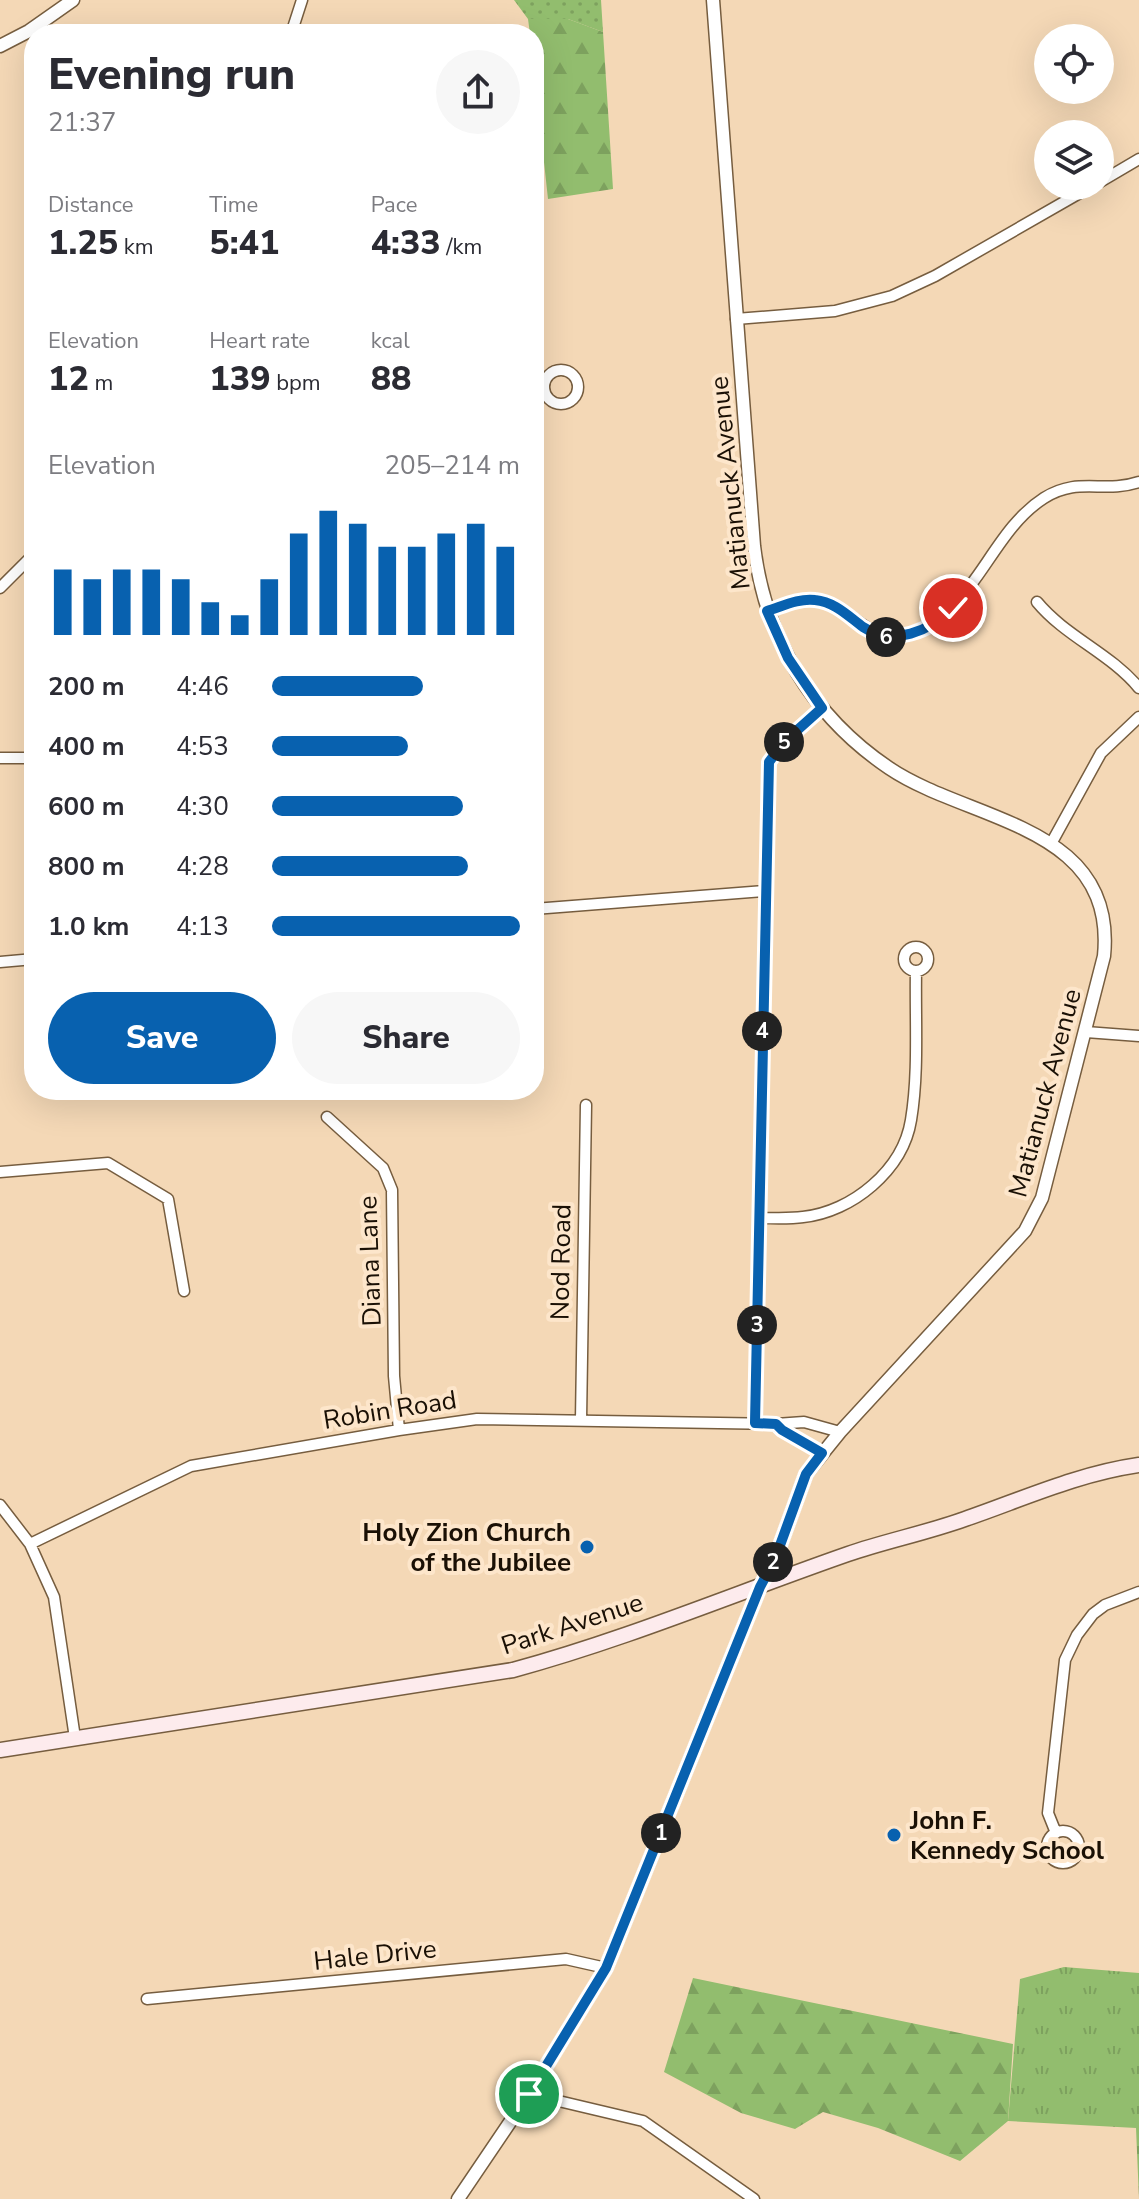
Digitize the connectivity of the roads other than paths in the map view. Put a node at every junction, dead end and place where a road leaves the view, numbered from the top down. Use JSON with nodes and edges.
{"nodes":[{"id":1,"x":73,"y":0,"type":"edge"},
{"id":2,"x":302,"y":0,"type":"edge"},
{"id":3,"x":713,"y":0,"type":"edge"},
{"id":4,"x":39,"y":24,"type":"edge"},
{"id":5,"x":294,"y":24,"type":"edge"},
{"id":6,"x":24,"y":34,"type":"edge"},
{"id":7,"x":0,"y":46,"type":"edge"},
{"id":8,"x":1139,"y":159,"type":"edge"},
{"id":9,"x":1114,"y":174,"type":"edge"},
{"id":10,"x":1068,"y":200,"type":"edge"},
{"id":11,"x":736,"y":319,"type":"junction"},
{"id":12,"x":1139,"y":482,"type":"edge"},
{"id":13,"x":24,"y":564,"type":"edge"},
{"id":14,"x":0,"y":588,"type":"edge"},
{"id":15,"x":1037,"y":602,"type":"dead end"},
{"id":16,"x":767,"y":611,"type":"junction"},
{"id":17,"x":1139,"y":688,"type":"edge"},
{"id":18,"x":822,"y":708,"type":"junction"},
{"id":19,"x":1139,"y":717,"type":"edge"},
{"id":20,"x":0,"y":758,"type":"edge"},
{"id":21,"x":24,"y":758,"type":"edge"},
{"id":22,"x":1052,"y":842,"type":"junction"},
{"id":23,"x":765,"y":891,"type":"junction"},
{"id":24,"x":544,"y":908,"type":"edge"},
{"id":25,"x":24,"y":960,"type":"edge"},
{"id":26,"x":0,"y":962,"type":"edge"},
{"id":27,"x":916,"y":971,"type":"dead end"},
{"id":28,"x":1086,"y":1032,"type":"junction"},
{"id":29,"x":1139,"y":1036,"type":"edge"},
{"id":30,"x":586,"y":1105,"type":"dead end"},
{"id":31,"x":327,"y":1117,"type":"dead end"},
{"id":32,"x":0,"y":1172,"type":"edge"},
{"id":33,"x":759,"y":1218,"type":"junction"},
{"id":34,"x":184,"y":1291,"type":"dead end"},
{"id":35,"x":581,"y":1420,"type":"junction"},
{"id":36,"x":755,"y":1423,"type":"junction"},
{"id":37,"x":776,"y":1424,"type":"junction"},
{"id":38,"x":399,"y":1430,"type":"junction"},
{"id":39,"x":840,"y":1432,"type":"junction"},
{"id":40,"x":822,"y":1453,"type":"junction"},
{"id":41,"x":1139,"y":1465,"type":"edge"},
{"id":42,"x":0,"y":1505,"type":"edge"},
{"id":43,"x":30,"y":1544,"type":"junction"},
{"id":44,"x":760,"y":1587,"type":"junction"},
{"id":45,"x":1139,"y":1592,"type":"edge"},
{"id":46,"x":75,"y":1738,"type":"junction"},
{"id":47,"x":0,"y":1750,"type":"edge"},
{"id":48,"x":1056,"y":1833,"type":"dead end"},
{"id":49,"x":606,"y":1968,"type":"junction"},
{"id":50,"x":147,"y":1999,"type":"dead end"},
{"id":51,"x":529,"y":2094,"type":"junction"},
{"id":52,"x":458,"y":2199,"type":"edge"},
{"id":53,"x":754,"y":2199,"type":"edge"}],
"edges":[{"from":1,"to":4,"type":"street"},
{"from":2,"to":5,"type":"street"},
{"from":3,"to":11,"type":"street","name":"Matianuck Avenue"},
{"from":6,"to":7,"type":"street"},
{"from":8,"to":9,"type":"street"},
{"from":10,"to":11,"type":"street"},
{"from":11,"to":16,"type":"street","name":"Matianuck Avenue"},
{"from":12,"to":16,"type":"street"},
{"from":13,"to":14,"type":"street"},
{"from":15,"to":17,"type":"street"},
{"from":16,"to":18,"type":"street","name":"Matianuck Avenue"},
{"from":18,"to":22,"type":"street","name":"Matianuck Avenue"},
{"from":18,"to":23,"type":"street"},
{"from":19,"to":22,"type":"street"},
{"from":20,"to":21,"type":"street"},
{"from":22,"to":28,"type":"street","name":"Matianuck Avenue"},
{"from":23,"to":24,"type":"street"},
{"from":23,"to":33,"type":"street"},
{"from":25,"to":26,"type":"street"},
{"from":27,"to":33,"type":"street"},
{"from":28,"to":29,"type":"street"},
{"from":28,"to":39,"type":"street","name":"Matianuck Avenue"},
{"from":30,"to":35,"type":"street","name":"Nod Road"},
{"from":31,"to":38,"type":"street","name":"Diana Lane"},
{"from":32,"to":34,"type":"street"},
{"from":33,"to":36,"type":"street"},
{"from":35,"to":36,"type":"street","name":"Robin Road"},
{"from":35,"to":38,"type":"street","name":"Robin Road"},
{"from":36,"to":37,"type":"street","name":"Robin Road"},
{"from":37,"to":39,"type":"street","name":"Robin Road"},
{"from":37,"to":40,"type":"street"},
{"from":38,"to":43,"type":"street","name":"Robin Road"},
{"from":39,"to":40,"type":"street","name":"Matianuck Avenue"},
{"from":40,"to":44,"type":"street","name":"Matianuck Avenue"},
{"from":41,"to":44,"type":"main road","name":"Park Avenue"},
{"from":42,"to":43,"type":"street"},
{"from":43,"to":46,"type":"street"},
{"from":44,"to":46,"type":"main road","name":"Park Avenue"},
{"from":44,"to":49,"type":"street","name":"Matianuck Avenue"},
{"from":45,"to":48,"type":"street"},
{"from":46,"to":47,"type":"main road","name":"Park Avenue"},
{"from":49,"to":50,"type":"street","name":"Hale Drive"},
{"from":49,"to":51,"type":"street","name":"Matianuck Avenue"},
{"from":51,"to":52,"type":"street","name":"Matianuck Avenue"},
{"from":51,"to":53,"type":"street"}]}
